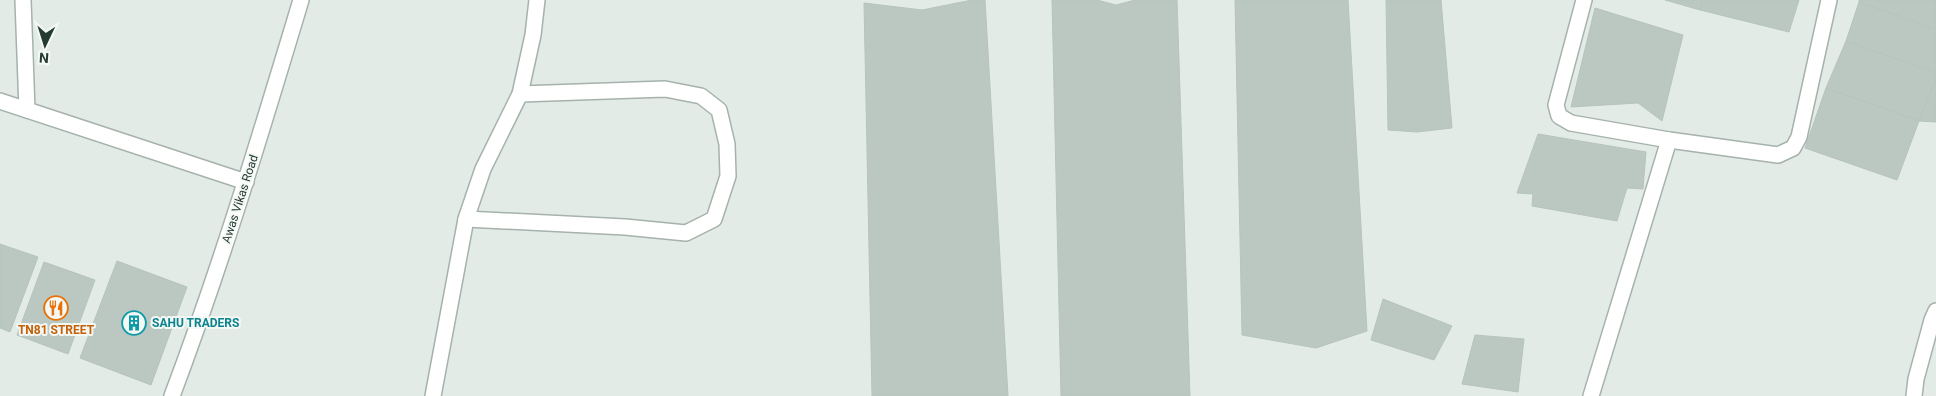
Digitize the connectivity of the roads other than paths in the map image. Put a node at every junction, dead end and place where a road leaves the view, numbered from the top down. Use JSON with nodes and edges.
{"nodes":[{"id":1,"x":23,"y":0,"type":"edge"},
{"id":2,"x":301,"y":0,"type":"edge"},
{"id":3,"x":537,"y":0,"type":"edge"},
{"id":4,"x":1584,"y":0,"type":"edge"},
{"id":5,"x":1829,"y":0,"type":"edge"},
{"id":6,"x":520,"y":94,"type":"junction"},
{"id":7,"x":0,"y":101,"type":"edge"},
{"id":8,"x":26,"y":110,"type":"junction"},
{"id":9,"x":1669,"y":140,"type":"junction"},
{"id":10,"x":246,"y":182,"type":"junction"},
{"id":11,"x":466,"y":219,"type":"junction"},
{"id":12,"x":1936,"y":311,"type":"edge"},
{"id":13,"x":172,"y":396,"type":"edge"},
{"id":14,"x":433,"y":396,"type":"edge"},
{"id":15,"x":1592,"y":396,"type":"edge"},
{"id":16,"x":1914,"y":396,"type":"edge"}],
"edges":[{"from":1,"to":8,"type":"street"},
{"from":2,"to":10,"type":"street","name":"Awas Vikas Road"},
{"from":3,"to":6,"type":"street"},
{"from":4,"to":9,"type":"street"},
{"from":5,"to":9,"type":"street"},
{"from":6,"to":11,"type":"street"},
{"from":6,"to":11,"type":"street"},
{"from":7,"to":8,"type":"street"},
{"from":8,"to":10,"type":"street"},
{"from":9,"to":15,"type":"street"},
{"from":10,"to":13,"type":"street","name":"Awas Vikas Road"},
{"from":11,"to":14,"type":"street"},
{"from":12,"to":16,"type":"street"}]}
